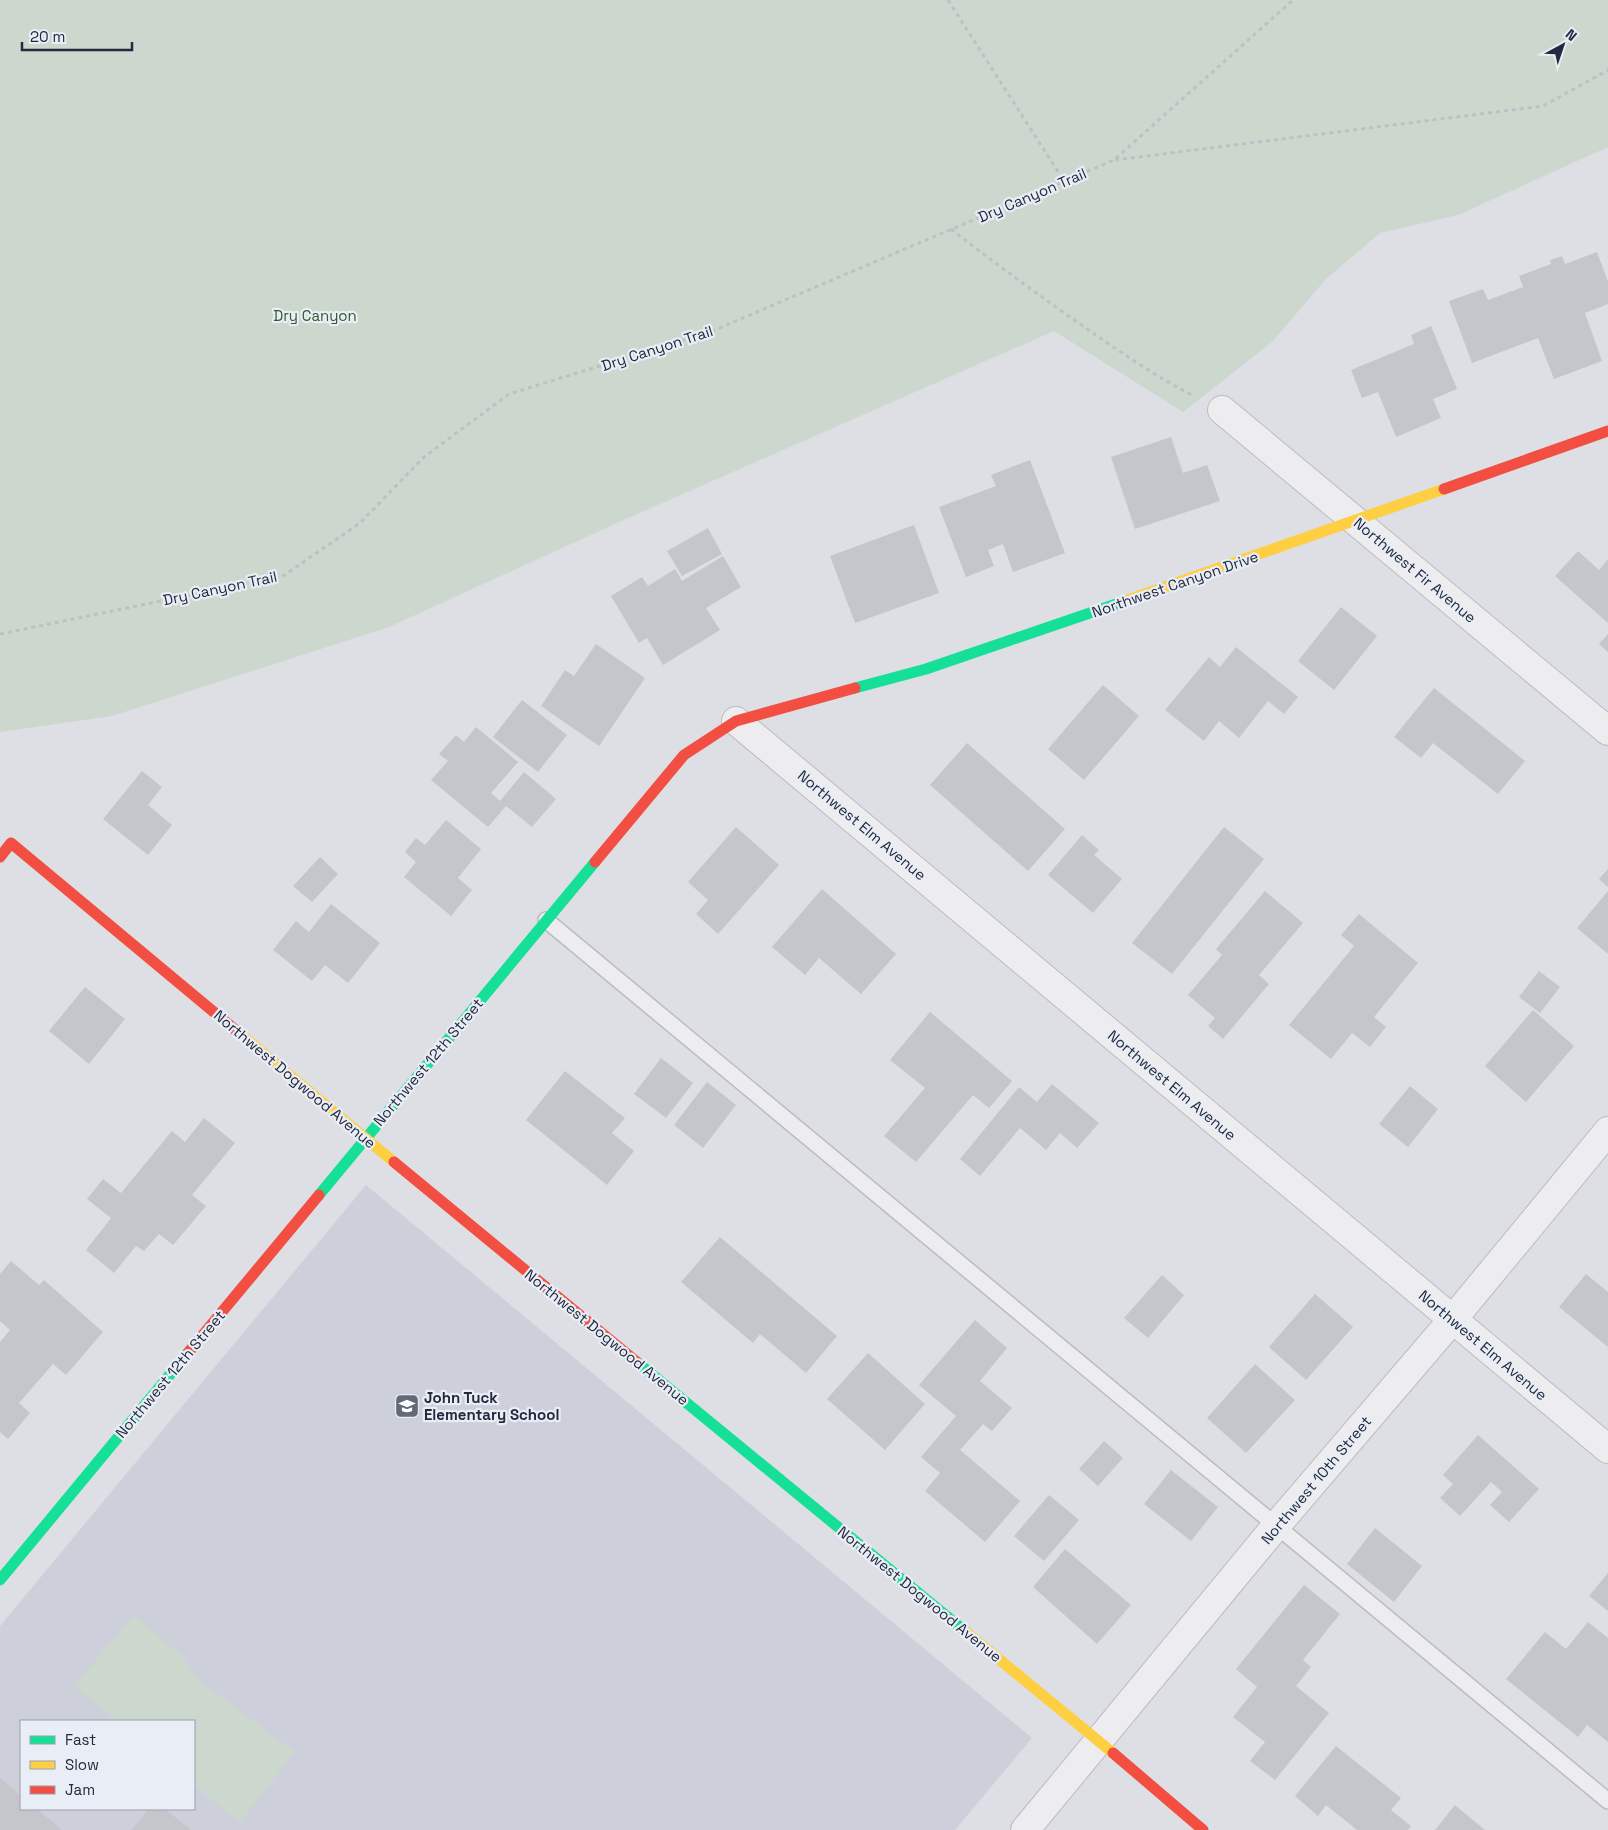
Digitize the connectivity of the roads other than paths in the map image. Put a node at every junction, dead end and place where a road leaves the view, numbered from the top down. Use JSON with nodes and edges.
{"nodes":[{"id":1,"x":1222,"y":410,"type":"road end"},
{"id":2,"x":1608,"y":431,"type":"edge"},
{"id":3,"x":1354,"y":520,"type":"junction"},
{"id":4,"x":736,"y":721,"type":"junction"},
{"id":5,"x":1608,"y":731,"type":"edge"},
{"id":6,"x":0,"y":857,"type":"edge"},
{"id":7,"x":546,"y":920,"type":"junction"},
{"id":8,"x":1608,"y":1131,"type":"edge"},
{"id":9,"x":365,"y":1138,"type":"junction"},
{"id":10,"x":1453,"y":1319,"type":"junction"},
{"id":11,"x":1608,"y":1449,"type":"edge"},
{"id":12,"x":1276,"y":1526,"type":"junction"},
{"id":13,"x":4,"y":1566,"type":"edge"},
{"id":14,"x":1099,"y":1741,"type":"junction"},
{"id":15,"x":1608,"y":1801,"type":"edge"},
{"id":16,"x":1025,"y":1830,"type":"edge"},
{"id":17,"x":1203,"y":1830,"type":"edge"}],
"edges":[{"from":1,"to":3,"type":"street","name":"Northwest Fir Avenue"},
{"from":2,"to":3,"type":"street","name":"Northwest Canyon Drive"},
{"from":3,"to":4,"type":"street","name":"Northwest Canyon Drive"},
{"from":3,"to":5,"type":"street","name":"Northwest Fir Avenue"},
{"from":4,"to":7,"type":"street","name":"Northwest 12th Street"},
{"from":4,"to":10,"type":"street","name":"Northwest Elm Avenue"},
{"from":6,"to":9,"type":"street","name":"Northwest Dogwood Avenue"},
{"from":7,"to":9,"type":"street","name":"Northwest 12th Street"},
{"from":7,"to":12,"type":"lane"},
{"from":8,"to":10,"type":"street","name":"Northwest 10th Street"},
{"from":9,"to":13,"type":"street","name":"Northwest 12th Street"},
{"from":9,"to":14,"type":"street","name":"Northwest Dogwood Avenue"},
{"from":10,"to":11,"type":"street","name":"Northwest Elm Avenue"},
{"from":10,"to":12,"type":"street","name":"Northwest 10th Street"},
{"from":12,"to":14,"type":"street","name":"Northwest 10th Street"},
{"from":12,"to":15,"type":"lane"},
{"from":14,"to":16,"type":"street","name":"Northwest 10th Street"},
{"from":14,"to":17,"type":"street","name":"Northwest Dogwood Avenue"}]}
